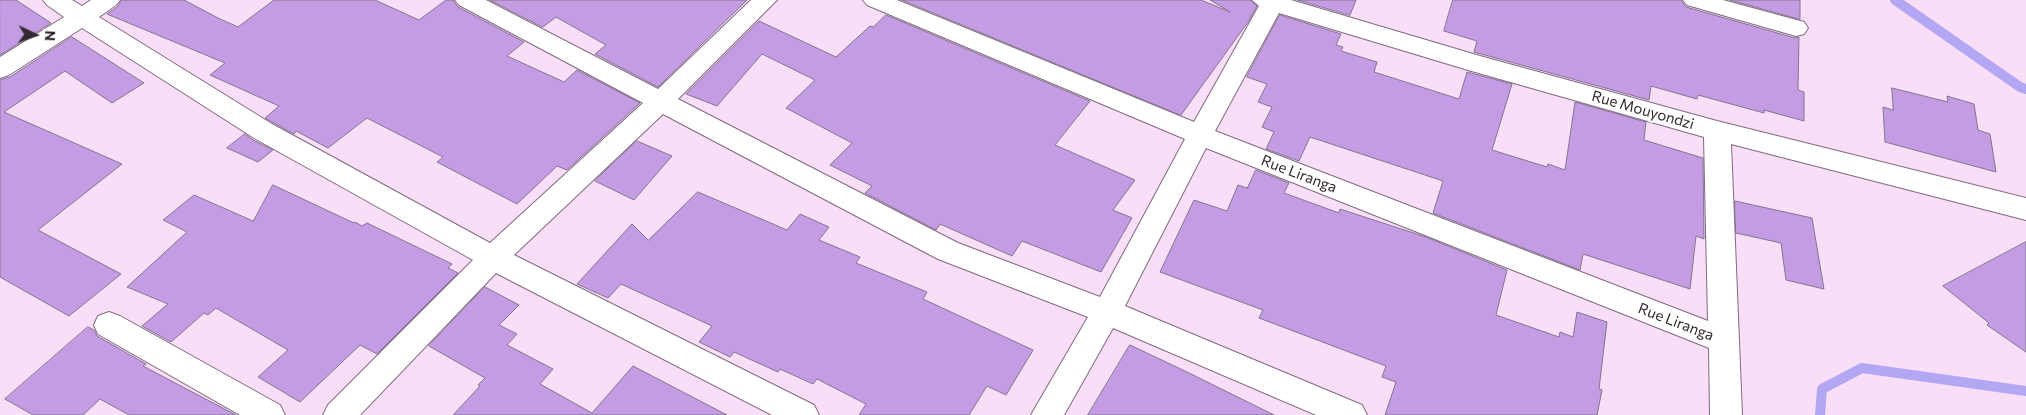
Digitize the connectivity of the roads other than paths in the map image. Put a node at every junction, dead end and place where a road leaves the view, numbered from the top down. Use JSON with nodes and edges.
{"nodes":[{"id":1,"x":54,"y":0,"type":"edge"},
{"id":2,"x":108,"y":0,"type":"edge"},
{"id":3,"x":468,"y":0,"type":"edge"},
{"id":4,"x":765,"y":0,"type":"edge"},
{"id":5,"x":875,"y":0,"type":"edge"},
{"id":6,"x":1695,"y":0,"type":"edge"},
{"id":7,"x":1270,"y":1,"type":"edge"},
{"id":8,"x":81,"y":16,"type":"junction"},
{"id":9,"x":1796,"y":28,"type":"dead end"},
{"id":10,"x":0,"y":69,"type":"edge"},
{"id":11,"x":660,"y":102,"type":"junction"},
{"id":12,"x":1717,"y":131,"type":"junction"},
{"id":13,"x":1200,"y":135,"type":"junction"},
{"id":14,"x":2026,"y":209,"type":"edge"},
{"id":15,"x":493,"y":258,"type":"junction"},
{"id":16,"x":1107,"y":312,"type":"junction"},
{"id":17,"x":109,"y":325,"type":"dead end"},
{"id":18,"x":1725,"y":341,"type":"junction"},
{"id":19,"x":269,"y":415,"type":"edge"},
{"id":20,"x":339,"y":415,"type":"edge"},
{"id":21,"x":803,"y":415,"type":"edge"},
{"id":22,"x":1047,"y":415,"type":"edge"},
{"id":23,"x":1351,"y":415,"type":"edge"},
{"id":24,"x":1726,"y":415,"type":"edge"}],
"edges":[{"from":1,"to":8,"type":"street"},
{"from":2,"to":8,"type":"street"},
{"from":3,"to":11,"type":"street"},
{"from":4,"to":11,"type":"street"},
{"from":5,"to":13,"type":"street","name":"Rue Liranga"},
{"from":6,"to":9,"type":"street"},
{"from":7,"to":12,"type":"street","name":"Rue Mouyondzi"},
{"from":7,"to":13,"type":"street"},
{"from":8,"to":10,"type":"street"},
{"from":8,"to":15,"type":"street"},
{"from":11,"to":15,"type":"street"},
{"from":11,"to":16,"type":"street"},
{"from":12,"to":14,"type":"street","name":"Rue Mouyondzi"},
{"from":12,"to":18,"type":"street"},
{"from":13,"to":16,"type":"street"},
{"from":13,"to":18,"type":"street","name":"Rue Liranga"},
{"from":15,"to":20,"type":"street"},
{"from":15,"to":21,"type":"street"},
{"from":16,"to":22,"type":"street"},
{"from":16,"to":23,"type":"street"},
{"from":17,"to":19,"type":"street"},
{"from":18,"to":24,"type":"street"}]}
